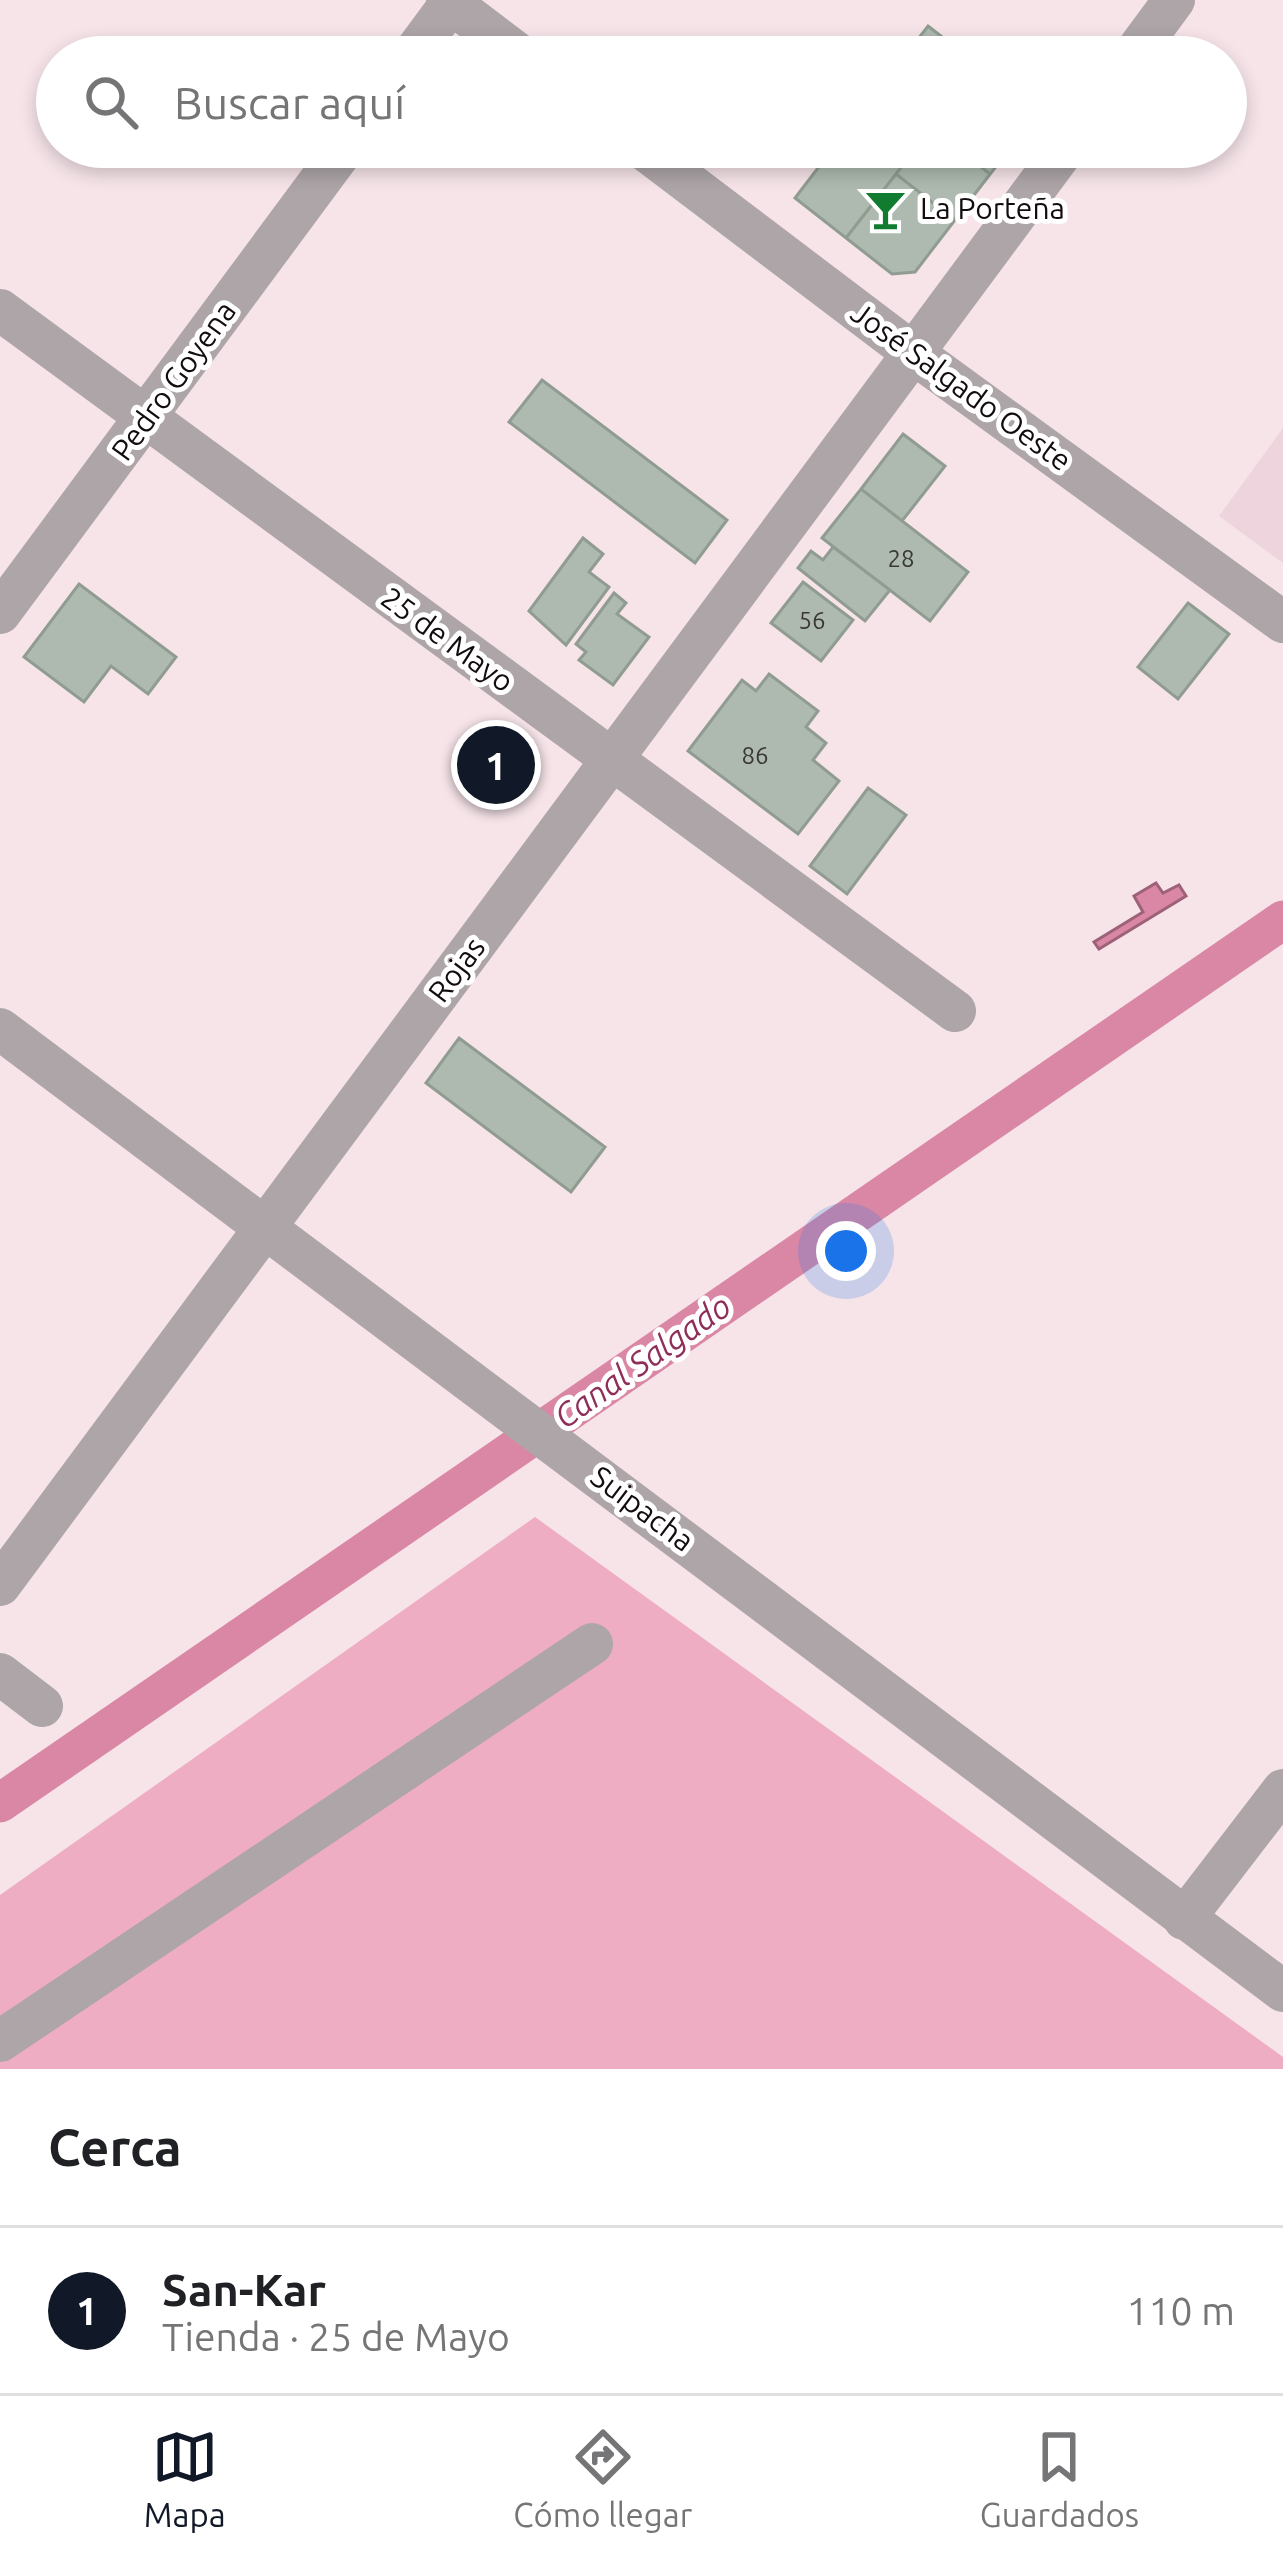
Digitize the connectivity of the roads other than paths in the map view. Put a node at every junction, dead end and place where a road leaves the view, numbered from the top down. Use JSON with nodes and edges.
{"nodes":[{"id":1,"x":1174,"y":0,"type":"edge"},
{"id":2,"x":450,"y":1,"type":"edge"},
{"id":3,"x":426,"y":36,"type":"edge"},
{"id":4,"x":495,"y":36,"type":"edge"},
{"id":5,"x":1147,"y":36,"type":"edge"},
{"id":6,"x":330,"y":168,"type":"edge"},
{"id":7,"x":669,"y":168,"type":"edge"},
{"id":8,"x":1050,"y":168,"type":"edge"},
{"id":9,"x":0,"y":310,"type":"edge"},
{"id":10,"x":913,"y":353,"type":"junction"},
{"id":11,"x":147,"y":418,"type":"junction"},
{"id":12,"x":0,"y":613,"type":"edge"},
{"id":13,"x":1283,"y":622,"type":"edge"},
{"id":14,"x":612,"y":762,"type":"junction"},
{"id":15,"x":955,"y":1010,"type":"dead end"},
{"id":16,"x":0,"y":1029,"type":"edge"},
{"id":17,"x":265,"y":1227,"type":"junction"},
{"id":18,"x":0,"y":1585,"type":"edge"},
{"id":19,"x":592,"y":1644,"type":"dead end"},
{"id":20,"x":0,"y":1674,"type":"edge"},
{"id":21,"x":42,"y":1706,"type":"dead end"},
{"id":22,"x":1283,"y":1790,"type":"edge"},
{"id":23,"x":1184,"y":1919,"type":"junction"},
{"id":24,"x":1283,"y":1991,"type":"edge"},
{"id":25,"x":0,"y":2041,"type":"edge"}],
"edges":[{"from":1,"to":5,"type":"street"},
{"from":2,"to":3,"type":"street"},
{"from":2,"to":4,"type":"street"},
{"from":6,"to":11,"type":"street","name":"Pedro Goyena"},
{"from":7,"to":10,"type":"street","name":"José Salgado Oeste"},
{"from":8,"to":10,"type":"street","name":"Rojas"},
{"from":9,"to":11,"type":"street","name":"25 de Mayo"},
{"from":10,"to":13,"type":"street","name":"José Salgado Oeste"},
{"from":10,"to":14,"type":"street","name":"Rojas"},
{"from":11,"to":12,"type":"street","name":"Pedro Goyena"},
{"from":11,"to":14,"type":"street","name":"25 de Mayo"},
{"from":14,"to":15,"type":"street","name":"25 de Mayo"},
{"from":14,"to":17,"type":"street","name":"Rojas"},
{"from":16,"to":17,"type":"street","name":"Suipacha"},
{"from":17,"to":18,"type":"street","name":"Rojas"},
{"from":17,"to":23,"type":"street","name":"Suipacha"},
{"from":19,"to":25,"type":"street"},
{"from":20,"to":21,"type":"street"},
{"from":22,"to":23,"type":"street"},
{"from":23,"to":24,"type":"street","name":"Suipacha"}]}
